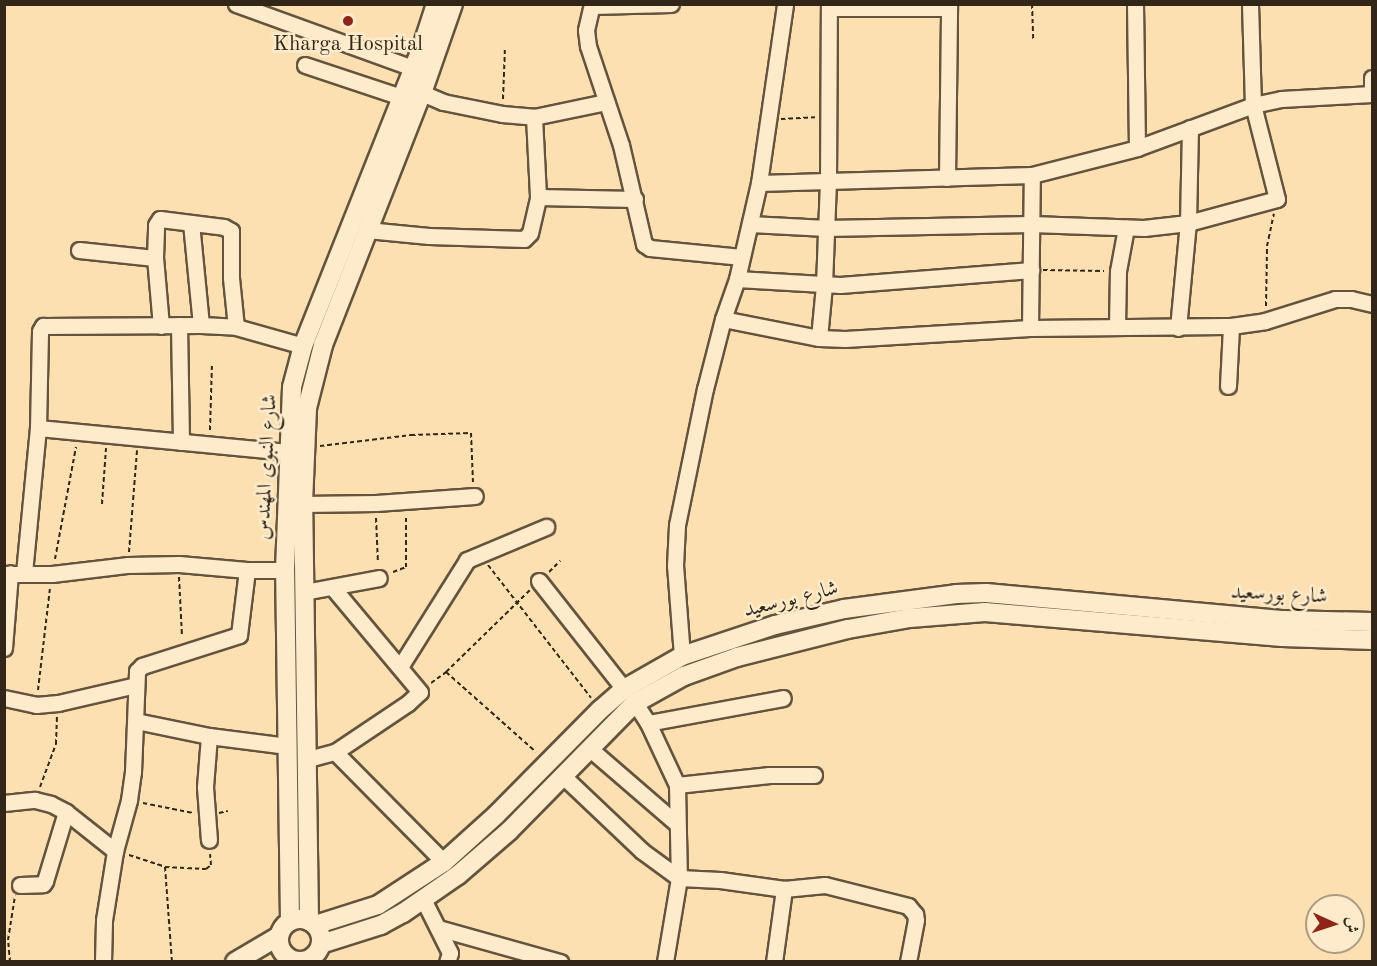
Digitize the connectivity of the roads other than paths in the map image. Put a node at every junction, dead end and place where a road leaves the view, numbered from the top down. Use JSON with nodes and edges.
{"nodes":[{"id":1,"x":236,"y":4,"type":"edge"},
{"id":2,"x":436,"y":4,"type":"edge"},
{"id":3,"x":453,"y":4,"type":"edge"},
{"id":4,"x":671,"y":4,"type":"edge"},
{"id":5,"x":785,"y":4,"type":"edge"},
{"id":6,"x":1135,"y":4,"type":"edge"},
{"id":7,"x":1250,"y":4,"type":"edge"},
{"id":8,"x":592,"y":5,"type":"edge"},
{"id":9,"x":829,"y":6,"type":"edge"},
{"id":10,"x":949,"y":6,"type":"edge"},
{"id":11,"x":305,"y":65,"type":"dead end"},
{"id":12,"x":413,"y":68,"type":"junction"},
{"id":13,"x":1372,"y":78,"type":"edge"},
{"id":14,"x":422,"y":93,"type":"junction"},
{"id":15,"x":1372,"y":94,"type":"edge"},
{"id":16,"x":400,"y":97,"type":"junction"},
{"id":17,"x":606,"y":102,"type":"junction"},
{"id":18,"x":1253,"y":105,"type":"junction"},
{"id":19,"x":534,"y":117,"type":"junction"},
{"id":20,"x":1190,"y":128,"type":"junction"},
{"id":21,"x":1137,"y":148,"type":"junction"},
{"id":22,"x":1032,"y":175,"type":"junction"},
{"id":23,"x":947,"y":177,"type":"junction"},
{"id":24,"x":828,"y":182,"type":"junction"},
{"id":25,"x":759,"y":183,"type":"junction"},
{"id":26,"x":538,"y":198,"type":"junction"},
{"id":27,"x":635,"y":199,"type":"junction"},
{"id":28,"x":1188,"y":223,"type":"junction"},
{"id":29,"x":191,"y":224,"type":"junction"},
{"id":30,"x":750,"y":224,"type":"junction"},
{"id":31,"x":1031,"y":224,"type":"junction"},
{"id":32,"x":826,"y":228,"type":"junction"},
{"id":33,"x":1126,"y":228,"type":"junction"},
{"id":34,"x":367,"y":230,"type":"junction"},
{"id":35,"x":79,"y":250,"type":"dead end"},
{"id":36,"x":742,"y":257,"type":"junction"},
{"id":37,"x":155,"y":258,"type":"junction"},
{"id":38,"x":1031,"y":270,"type":"junction"},
{"id":39,"x":737,"y":279,"type":"junction"},
{"id":40,"x":824,"y":285,"type":"junction"},
{"id":41,"x":1372,"y":304,"type":"edge"},
{"id":42,"x":723,"y":319,"type":"junction"},
{"id":43,"x":201,"y":325,"type":"junction"},
{"id":44,"x":161,"y":326,"type":"junction"},
{"id":45,"x":179,"y":326,"type":"junction"},
{"id":46,"x":1231,"y":326,"type":"junction"},
{"id":47,"x":236,"y":327,"type":"junction"},
{"id":48,"x":1117,"y":327,"type":"junction"},
{"id":49,"x":1030,"y":328,"type":"junction"},
{"id":50,"x":1178,"y":328,"type":"junction"},
{"id":51,"x":819,"y":338,"type":"junction"},
{"id":52,"x":303,"y":346,"type":"junction"},
{"id":53,"x":1228,"y":386,"type":"dead end"},
{"id":54,"x":38,"y":428,"type":"junction"},
{"id":55,"x":181,"y":442,"type":"junction"},
{"id":56,"x":296,"y":450,"type":"junction"},
{"id":57,"x":475,"y":496,"type":"road end"},
{"id":58,"x":303,"y":504,"type":"junction"},
{"id":59,"x":546,"y":527,"type":"dead end"},
{"id":60,"x":247,"y":570,"type":"junction"},
{"id":61,"x":285,"y":570,"type":"junction"},
{"id":62,"x":13,"y":574,"type":"edge"},
{"id":63,"x":379,"y":578,"type":"road end"},
{"id":64,"x":539,"y":581,"type":"dead end"},
{"id":65,"x":333,"y":588,"type":"junction"},
{"id":66,"x":304,"y":592,"type":"junction"},
{"id":67,"x":1372,"y":622,"type":"edge"},
{"id":68,"x":732,"y":638,"type":"junction"},
{"id":69,"x":1372,"y":640,"type":"edge"},
{"id":70,"x":4,"y":648,"type":"edge"},
{"id":71,"x":682,"y":656,"type":"junction"},
{"id":72,"x":737,"y":657,"type":"junction"},
{"id":73,"x":400,"y":667,"type":"junction"},
{"id":74,"x":136,"y":685,"type":"junction"},
{"id":75,"x":630,"y":696,"type":"junction"},
{"id":76,"x":4,"y":698,"type":"edge"},
{"id":77,"x":783,"y":698,"type":"dead end"},
{"id":78,"x":136,"y":721,"type":"junction"},
{"id":79,"x":648,"y":723,"type":"junction"},
{"id":80,"x":209,"y":736,"type":"junction"},
{"id":81,"x":287,"y":746,"type":"junction"},
{"id":82,"x":589,"y":748,"type":"junction"},
{"id":83,"x":335,"y":752,"type":"junction"},
{"id":84,"x":308,"y":759,"type":"junction"},
{"id":85,"x":814,"y":775,"type":"dead end"},
{"id":86,"x":563,"y":776,"type":"junction"},
{"id":87,"x":677,"y":785,"type":"junction"},
{"id":88,"x":4,"y":803,"type":"edge"},
{"id":89,"x":66,"y":812,"type":"junction"},
{"id":90,"x":676,"y":823,"type":"junction"},
{"id":91,"x":209,"y":840,"type":"road end"},
{"id":92,"x":115,"y":851,"type":"junction"},
{"id":93,"x":444,"y":862,"type":"junction"},
{"id":94,"x":679,"y":878,"type":"junction"},
{"id":95,"x":20,"y":885,"type":"road end"},
{"id":96,"x":784,"y":889,"type":"junction"},
{"id":97,"x":423,"y":899,"type":"junction"},
{"id":98,"x":290,"y":921,"type":"junction"},
{"id":99,"x":312,"y":923,"type":"junction"},
{"id":100,"x":438,"y":928,"type":"junction"},
{"id":101,"x":321,"y":944,"type":"junction"},
{"id":102,"x":278,"y":950,"type":"edge"},
{"id":103,"x":304,"y":961,"type":"edge"},
{"id":104,"x":103,"y":962,"type":"edge"},
{"id":105,"x":235,"y":962,"type":"edge"},
{"id":106,"x":447,"y":962,"type":"edge"},
{"id":107,"x":560,"y":962,"type":"edge"},
{"id":108,"x":665,"y":962,"type":"edge"},
{"id":109,"x":774,"y":962,"type":"edge"},
{"id":110,"x":908,"y":962,"type":"edge"}],
"edges":[{"from":1,"to":12,"type":"street"},
{"from":2,"to":12,"type":"street","name":"شارع النبوى المهندس"},
{"from":3,"to":14,"type":"street","name":"شارع النبوى المهندس"},
{"from":4,"to":8,"type":"street"},
{"from":5,"to":25,"type":"street"},
{"from":6,"to":21,"type":"street"},
{"from":7,"to":18,"type":"street"},
{"from":8,"to":17,"type":"street"},
{"from":9,"to":10,"type":"street"},
{"from":9,"to":24,"type":"street"},
{"from":10,"to":23,"type":"street"},
{"from":11,"to":16,"type":"street"},
{"from":12,"to":16,"type":"street","name":"شارع النبوى المهندس"},
{"from":13,"to":15,"type":"street"},
{"from":14,"to":19,"type":"street"},
{"from":14,"to":34,"type":"street","name":"شارع النبوى المهندس"},
{"from":15,"to":18,"type":"street"},
{"from":16,"to":52,"type":"street","name":"شارع النبوى المهندس"},
{"from":17,"to":19,"type":"street"},
{"from":17,"to":27,"type":"street"},
{"from":18,"to":20,"type":"street"},
{"from":18,"to":28,"type":"street"},
{"from":19,"to":26,"type":"street"},
{"from":20,"to":21,"type":"street"},
{"from":20,"to":28,"type":"street"},
{"from":21,"to":22,"type":"street"},
{"from":22,"to":23,"type":"street"},
{"from":22,"to":31,"type":"street"},
{"from":23,"to":24,"type":"street"},
{"from":24,"to":25,"type":"street"},
{"from":24,"to":32,"type":"street"},
{"from":25,"to":30,"type":"street"},
{"from":26,"to":27,"type":"street"},
{"from":26,"to":34,"type":"street"},
{"from":27,"to":36,"type":"street"},
{"from":28,"to":33,"type":"street"},
{"from":28,"to":50,"type":"street"},
{"from":29,"to":37,"type":"street"},
{"from":29,"to":43,"type":"street"},
{"from":29,"to":47,"type":"street"},
{"from":30,"to":32,"type":"street"},
{"from":30,"to":36,"type":"street"},
{"from":31,"to":32,"type":"street"},
{"from":31,"to":33,"type":"street"},
{"from":31,"to":38,"type":"street"},
{"from":32,"to":40,"type":"street"},
{"from":33,"to":48,"type":"street"},
{"from":34,"to":56,"type":"street","name":"شارع النبوى المهندس"},
{"from":35,"to":37,"type":"street"},
{"from":36,"to":39,"type":"street"},
{"from":37,"to":44,"type":"street"},
{"from":38,"to":40,"type":"street"},
{"from":38,"to":49,"type":"street"},
{"from":39,"to":40,"type":"street"},
{"from":39,"to":42,"type":"street"},
{"from":40,"to":51,"type":"street"},
{"from":41,"to":46,"type":"street"},
{"from":42,"to":51,"type":"street"},
{"from":42,"to":71,"type":"street"},
{"from":43,"to":45,"type":"street"},
{"from":43,"to":47,"type":"street"},
{"from":44,"to":45,"type":"street"},
{"from":44,"to":54,"type":"street"},
{"from":45,"to":55,"type":"street"},
{"from":46,"to":50,"type":"street"},
{"from":46,"to":53,"type":"street"},
{"from":47,"to":52,"type":"street"},
{"from":48,"to":49,"type":"street"},
{"from":48,"to":50,"type":"street"},
{"from":49,"to":51,"type":"street"},
{"from":52,"to":56,"type":"street","name":"شارع النبوى المهندس"},
{"from":54,"to":55,"type":"street"},
{"from":54,"to":62,"type":"street"},
{"from":55,"to":56,"type":"street"},
{"from":56,"to":58,"type":"street","name":"شارع النبوى المهندس"},
{"from":56,"to":61,"type":"street","name":"شارع النبوى المهندس"},
{"from":57,"to":58,"type":"street"},
{"from":58,"to":66,"type":"street","name":"شارع النبوى المهندس"},
{"from":59,"to":73,"type":"street"},
{"from":60,"to":61,"type":"street"},
{"from":60,"to":62,"type":"street"},
{"from":60,"to":74,"type":"street"},
{"from":61,"to":81,"type":"street","name":"شارع النبوى المهندس"},
{"from":62,"to":70,"type":"street"},
{"from":63,"to":65,"type":"street"},
{"from":64,"to":75,"type":"street"},
{"from":65,"to":66,"type":"street"},
{"from":65,"to":73,"type":"street"},
{"from":66,"to":84,"type":"street","name":"شارع النبوى المهندس"},
{"from":67,"to":68,"type":"street","name":"شارع بورسعيد"},
{"from":68,"to":71,"type":"street","name":"شارع بورسعيد"},
{"from":68,"to":72,"type":"street"},
{"from":69,"to":72,"type":"street","name":"شارع بورسعيد"},
{"from":71,"to":75,"type":"street","name":"شارع بورسعيد"},
{"from":72,"to":75,"type":"street","name":"شارع بورسعيد"},
{"from":73,"to":83,"type":"street"},
{"from":74,"to":76,"type":"street"},
{"from":74,"to":78,"type":"street"},
{"from":75,"to":79,"type":"street"},
{"from":75,"to":82,"type":"street","name":"شارع بورسعيد"},
{"from":75,"to":93,"type":"street","name":"شارع بورسعيد"},
{"from":77,"to":79,"type":"street"},
{"from":78,"to":80,"type":"street"},
{"from":78,"to":92,"type":"street"},
{"from":79,"to":87,"type":"street"},
{"from":80,"to":81,"type":"street"},
{"from":80,"to":91,"type":"street"},
{"from":81,"to":98,"type":"street","name":"شارع النبوى المهندس"},
{"from":82,"to":86,"type":"street","name":"شارع بورسعيد"},
{"from":82,"to":90,"type":"street"},
{"from":83,"to":84,"type":"street"},
{"from":83,"to":93,"type":"street"},
{"from":84,"to":99,"type":"street","name":"شارع النبوى المهندس"},
{"from":85,"to":87,"type":"street"},
{"from":86,"to":94,"type":"street"},
{"from":86,"to":97,"type":"street","name":"شارع بورسعيد"},
{"from":87,"to":90,"type":"street"},
{"from":88,"to":89,"type":"street"},
{"from":89,"to":92,"type":"street"},
{"from":89,"to":95,"type":"street"},
{"from":90,"to":94,"type":"street"},
{"from":92,"to":104,"type":"street"},
{"from":93,"to":99,"type":"street","name":"شارع بورسعيد"},
{"from":94,"to":96,"type":"street"},
{"from":94,"to":108,"type":"street"},
{"from":96,"to":109,"type":"street"},
{"from":96,"to":110,"type":"street"},
{"from":97,"to":100,"type":"street"},
{"from":97,"to":101,"type":"street","name":"شارع بورسعيد"},
{"from":98,"to":99,"type":"street"},
{"from":98,"to":102,"type":"street"},
{"from":99,"to":101,"type":"street"},
{"from":100,"to":106,"type":"street"},
{"from":100,"to":107,"type":"street"},
{"from":101,"to":103,"type":"street"},
{"from":102,"to":103,"type":"street"},
{"from":102,"to":105,"type":"street"}]}
